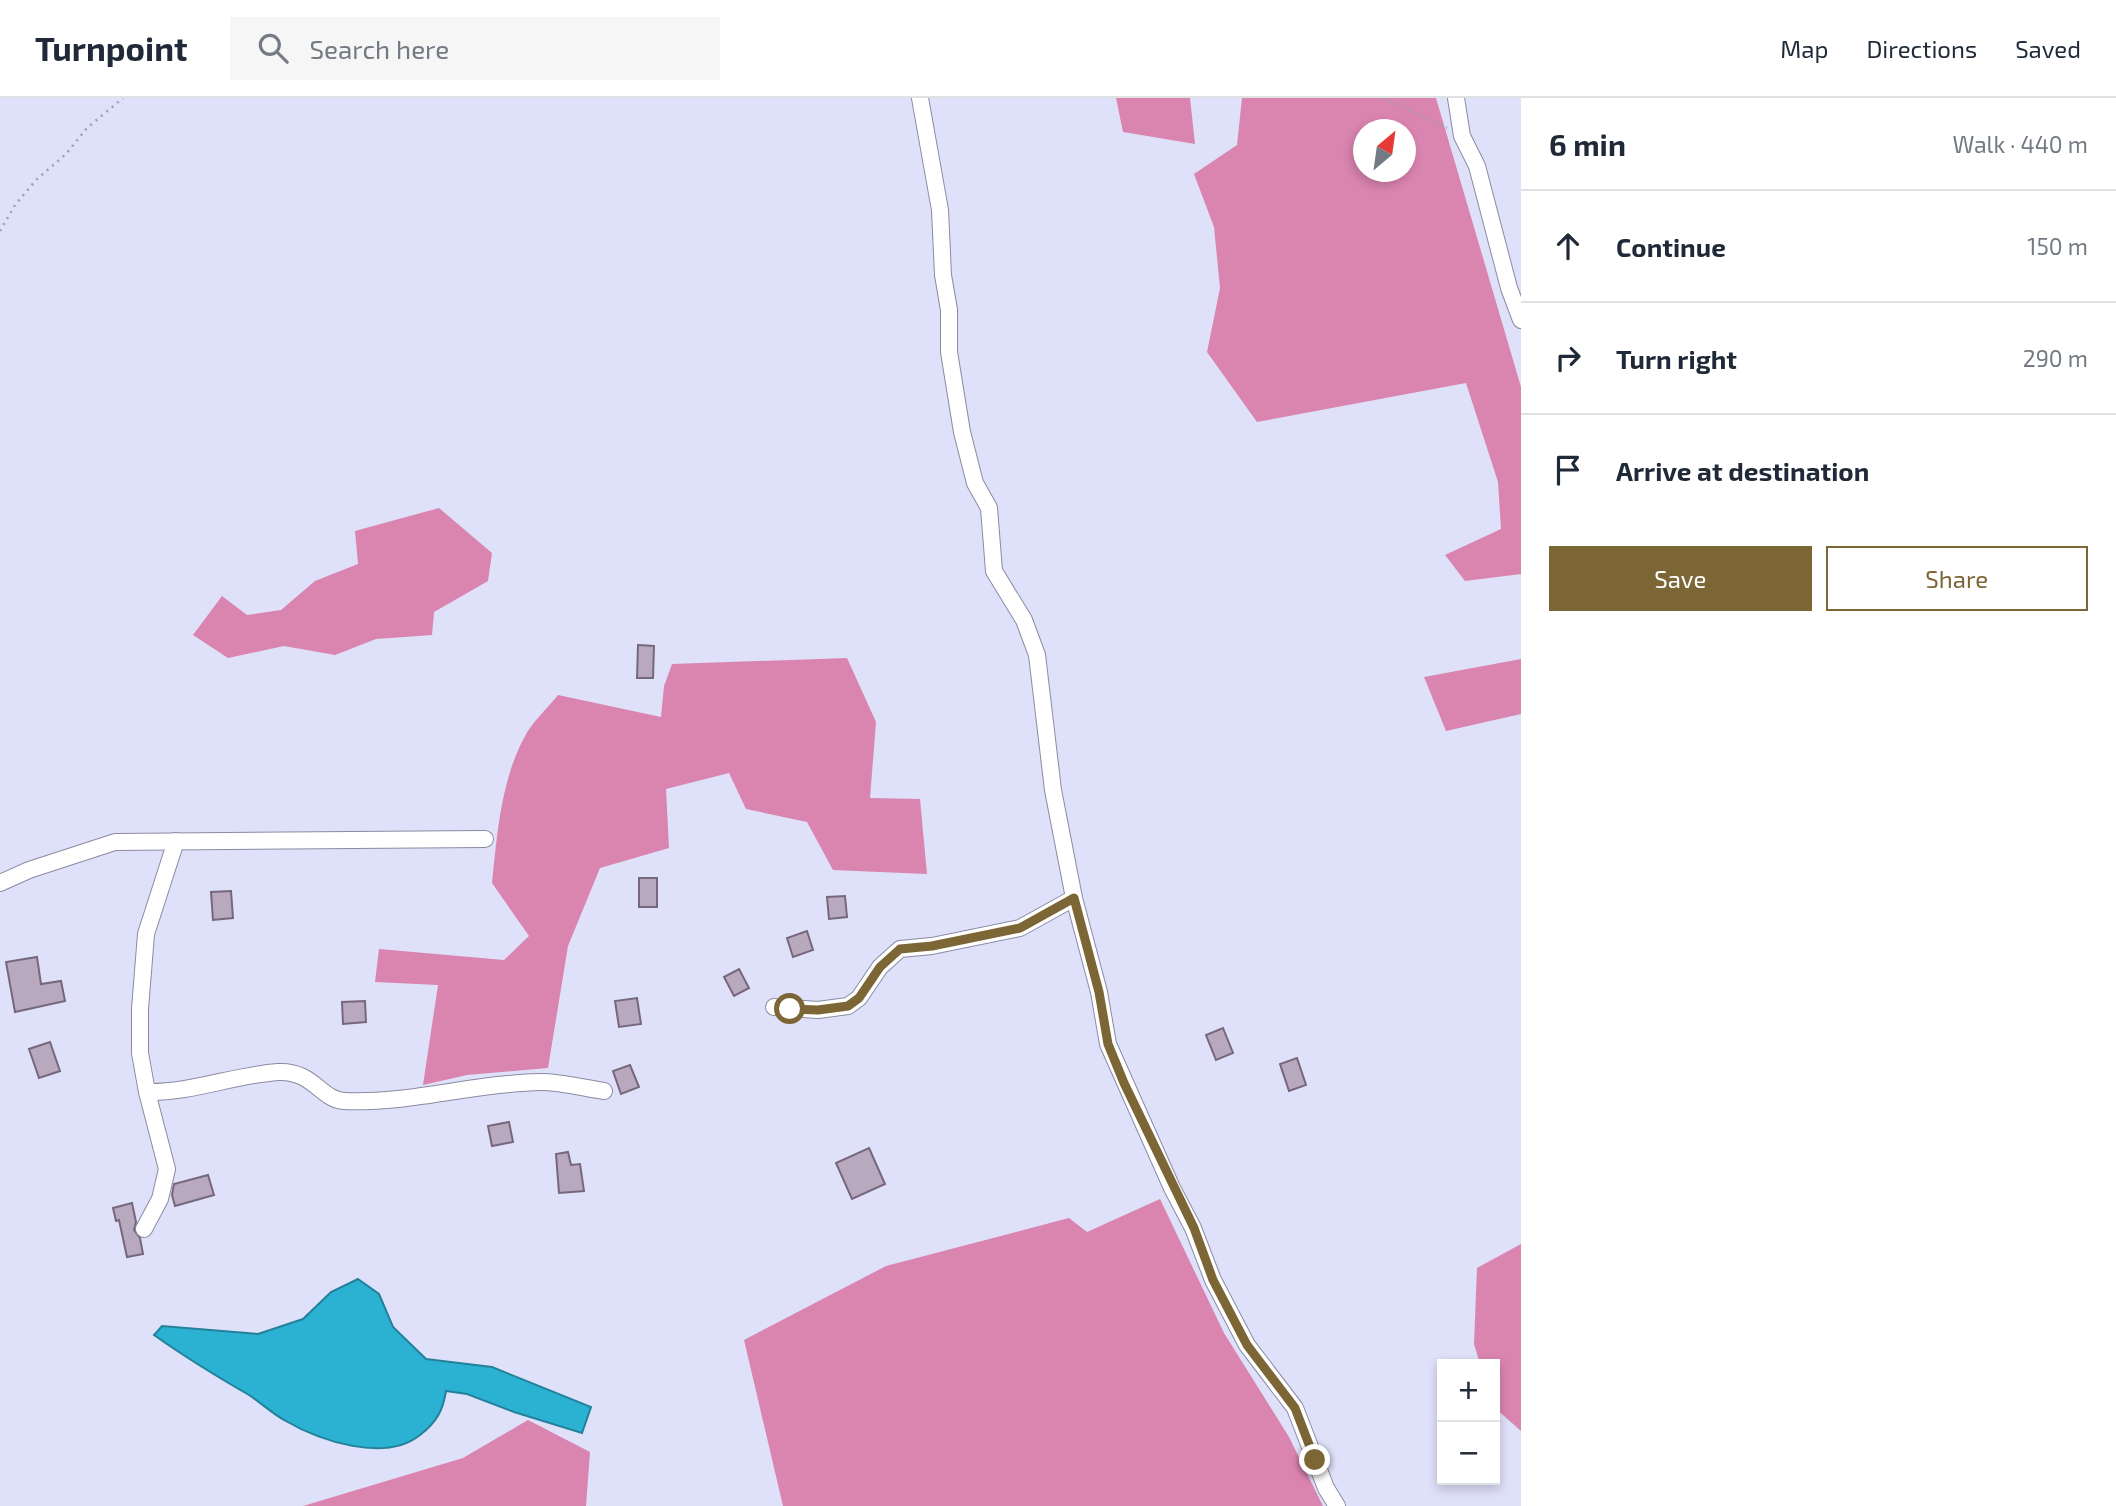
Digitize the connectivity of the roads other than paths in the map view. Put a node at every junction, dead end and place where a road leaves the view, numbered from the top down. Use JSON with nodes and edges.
{"nodes":[{"id":1,"x":920,"y":98,"type":"edge"},
{"id":2,"x":1456,"y":98,"type":"edge"},
{"id":3,"x":1521,"y":320,"type":"edge"},
{"id":4,"x":485,"y":839,"type":"dead end"},
{"id":5,"x":176,"y":841,"type":"junction"},
{"id":6,"x":0,"y":883,"type":"edge"},
{"id":7,"x":1074,"y":898,"type":"junction"},
{"id":8,"x":774,"y":1007,"type":"dead end"},
{"id":9,"x":604,"y":1091,"type":"dead end"},
{"id":10,"x":147,"y":1092,"type":"junction"},
{"id":11,"x":145,"y":1229,"type":"dead end"},
{"id":12,"x":1337,"y":1506,"type":"edge"}],
"edges":[{"from":1,"to":7,"type":"street"},
{"from":2,"to":3,"type":"street"},
{"from":4,"to":5,"type":"street"},
{"from":5,"to":6,"type":"street"},
{"from":5,"to":10,"type":"street"},
{"from":7,"to":8,"type":"street"},
{"from":7,"to":12,"type":"street"},
{"from":9,"to":10,"type":"street"},
{"from":10,"to":11,"type":"street"}]}
